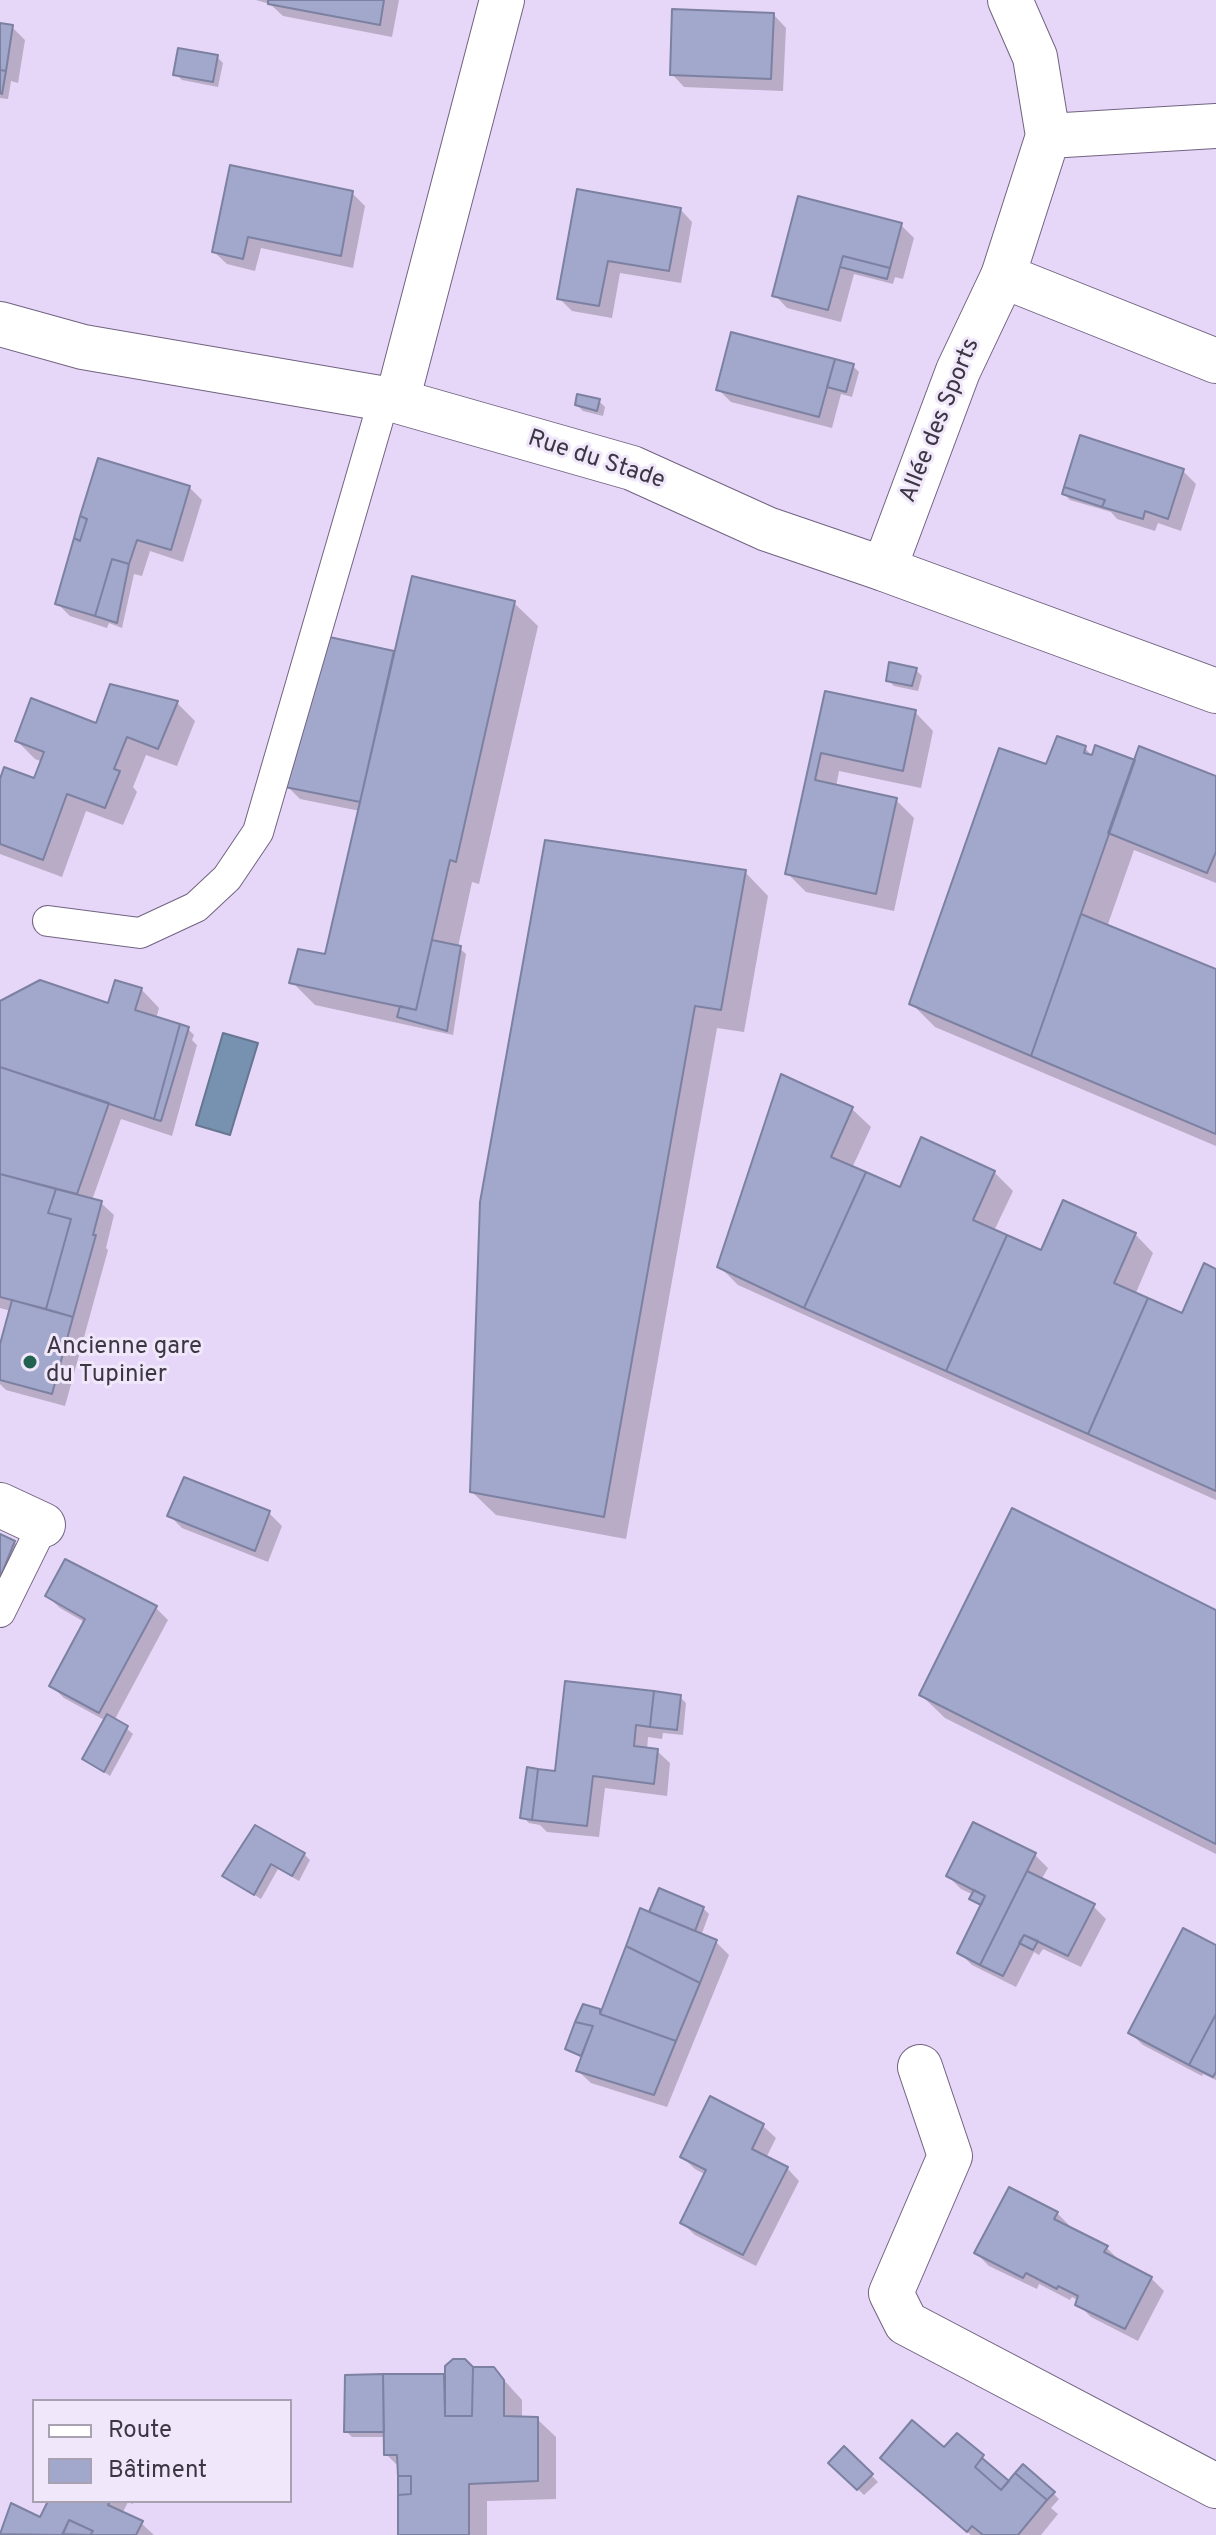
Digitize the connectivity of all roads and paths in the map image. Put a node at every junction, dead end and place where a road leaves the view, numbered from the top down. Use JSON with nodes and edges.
{"nodes":[{"id":1,"x":502,"y":0,"type":"edge"},
{"id":2,"x":1010,"y":0,"type":"edge"},
{"id":3,"x":1216,"y":126,"type":"edge"},
{"id":4,"x":1048,"y":136,"type":"junction"},
{"id":5,"x":1003,"y":276,"type":"junction"},
{"id":6,"x":0,"y":324,"type":"edge"},
{"id":7,"x":1216,"y":361,"type":"edge"},
{"id":8,"x":390,"y":400,"type":"junction"},
{"id":9,"x":884,"y":569,"type":"junction"},
{"id":10,"x":1216,"y":691,"type":"edge"},
{"id":11,"x":48,"y":921,"type":"dead end"},
{"id":12,"x":0,"y":1505,"type":"edge"},
{"id":13,"x":43,"y":1525,"type":"joint"},
{"id":14,"x":0,"y":1612,"type":"edge"},
{"id":15,"x":920,"y":2067,"type":"dead end"},
{"id":16,"x":1216,"y":2486,"type":"edge"}],
"edges":[{"from":1,"to":8,"type":"street"},
{"from":2,"to":4,"type":"street","name":"Allée des Sports"},
{"from":3,"to":4,"type":"street"},
{"from":4,"to":5,"type":"street","name":"Allée des Sports"},
{"from":5,"to":7,"type":"street"},
{"from":5,"to":9,"type":"street","name":"Allée des Sports"},
{"from":6,"to":8,"type":"street","name":"Rue du Stade"},
{"from":8,"to":9,"type":"street","name":"Rue du Stade"},
{"from":8,"to":11,"type":"lane"},
{"from":9,"to":10,"type":"street","name":"Rue du Stade"},
{"from":12,"to":13,"type":"street"},
{"from":13,"to":14,"type":"lane"},
{"from":15,"to":16,"type":"street"}]}
